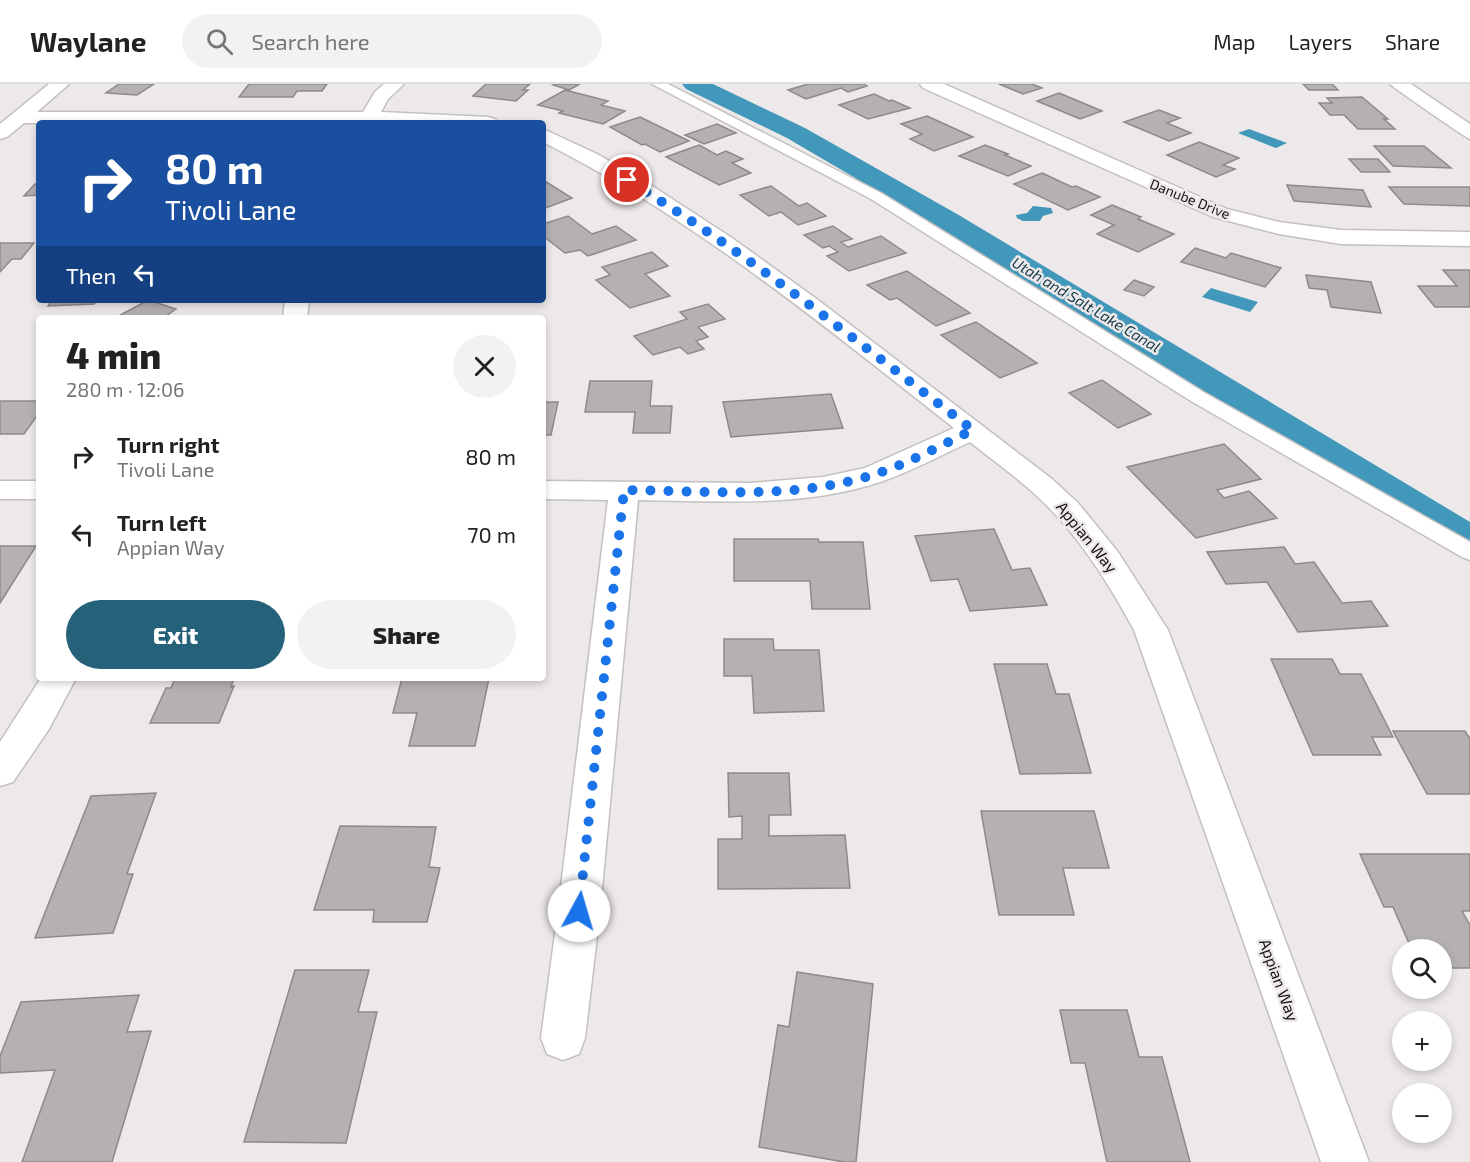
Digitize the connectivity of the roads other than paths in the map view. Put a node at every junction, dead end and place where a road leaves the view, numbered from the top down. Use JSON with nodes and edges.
{"nodes":[{"id":1,"x":60,"y":84,"type":"edge"},
{"id":2,"x":394,"y":84,"type":"edge"},
{"id":3,"x":658,"y":84,"type":"edge"},
{"id":4,"x":929,"y":84,"type":"edge"},
{"id":5,"x":1399,"y":84,"type":"edge"},
{"id":6,"x":17,"y":117,"type":"junction"},
{"id":7,"x":369,"y":117,"type":"junction"},
{"id":8,"x":461,"y":120,"type":"edge"},
{"id":9,"x":0,"y":133,"type":"edge"},
{"id":10,"x":1470,"y":133,"type":"edge"},
{"id":11,"x":546,"y":136,"type":"edge"},
{"id":12,"x":1470,"y":239,"type":"edge"},
{"id":13,"x":973,"y":430,"type":"junction"},
{"id":14,"x":0,"y":490,"type":"edge"},
{"id":15,"x":36,"y":490,"type":"edge"},
{"id":16,"x":546,"y":490,"type":"edge"},
{"id":17,"x":624,"y":490,"type":"junction"},
{"id":18,"x":1470,"y":552,"type":"edge"},
{"id":19,"x":57,"y":681,"type":"edge"},
{"id":20,"x":0,"y":771,"type":"edge"},
{"id":21,"x":563,"y":1038,"type":"dead end"},
{"id":22,"x":1345,"y":1162,"type":"edge"}],
"edges":[{"from":1,"to":6,"type":"street"},
{"from":2,"to":7,"type":"street"},
{"from":3,"to":18,"type":"lane"},
{"from":4,"to":12,"type":"street","name":"Danube Drive"},
{"from":5,"to":10,"type":"street"},
{"from":6,"to":7,"type":"street"},
{"from":6,"to":9,"type":"street"},
{"from":7,"to":8,"type":"street"},
{"from":11,"to":13,"type":"street","name":"Appian Way"},
{"from":13,"to":17,"type":"street"},
{"from":13,"to":22,"type":"street","name":"Appian Way"},
{"from":14,"to":15,"type":"street"},
{"from":16,"to":17,"type":"street"},
{"from":17,"to":21,"type":"street"},
{"from":19,"to":20,"type":"street"}]}
